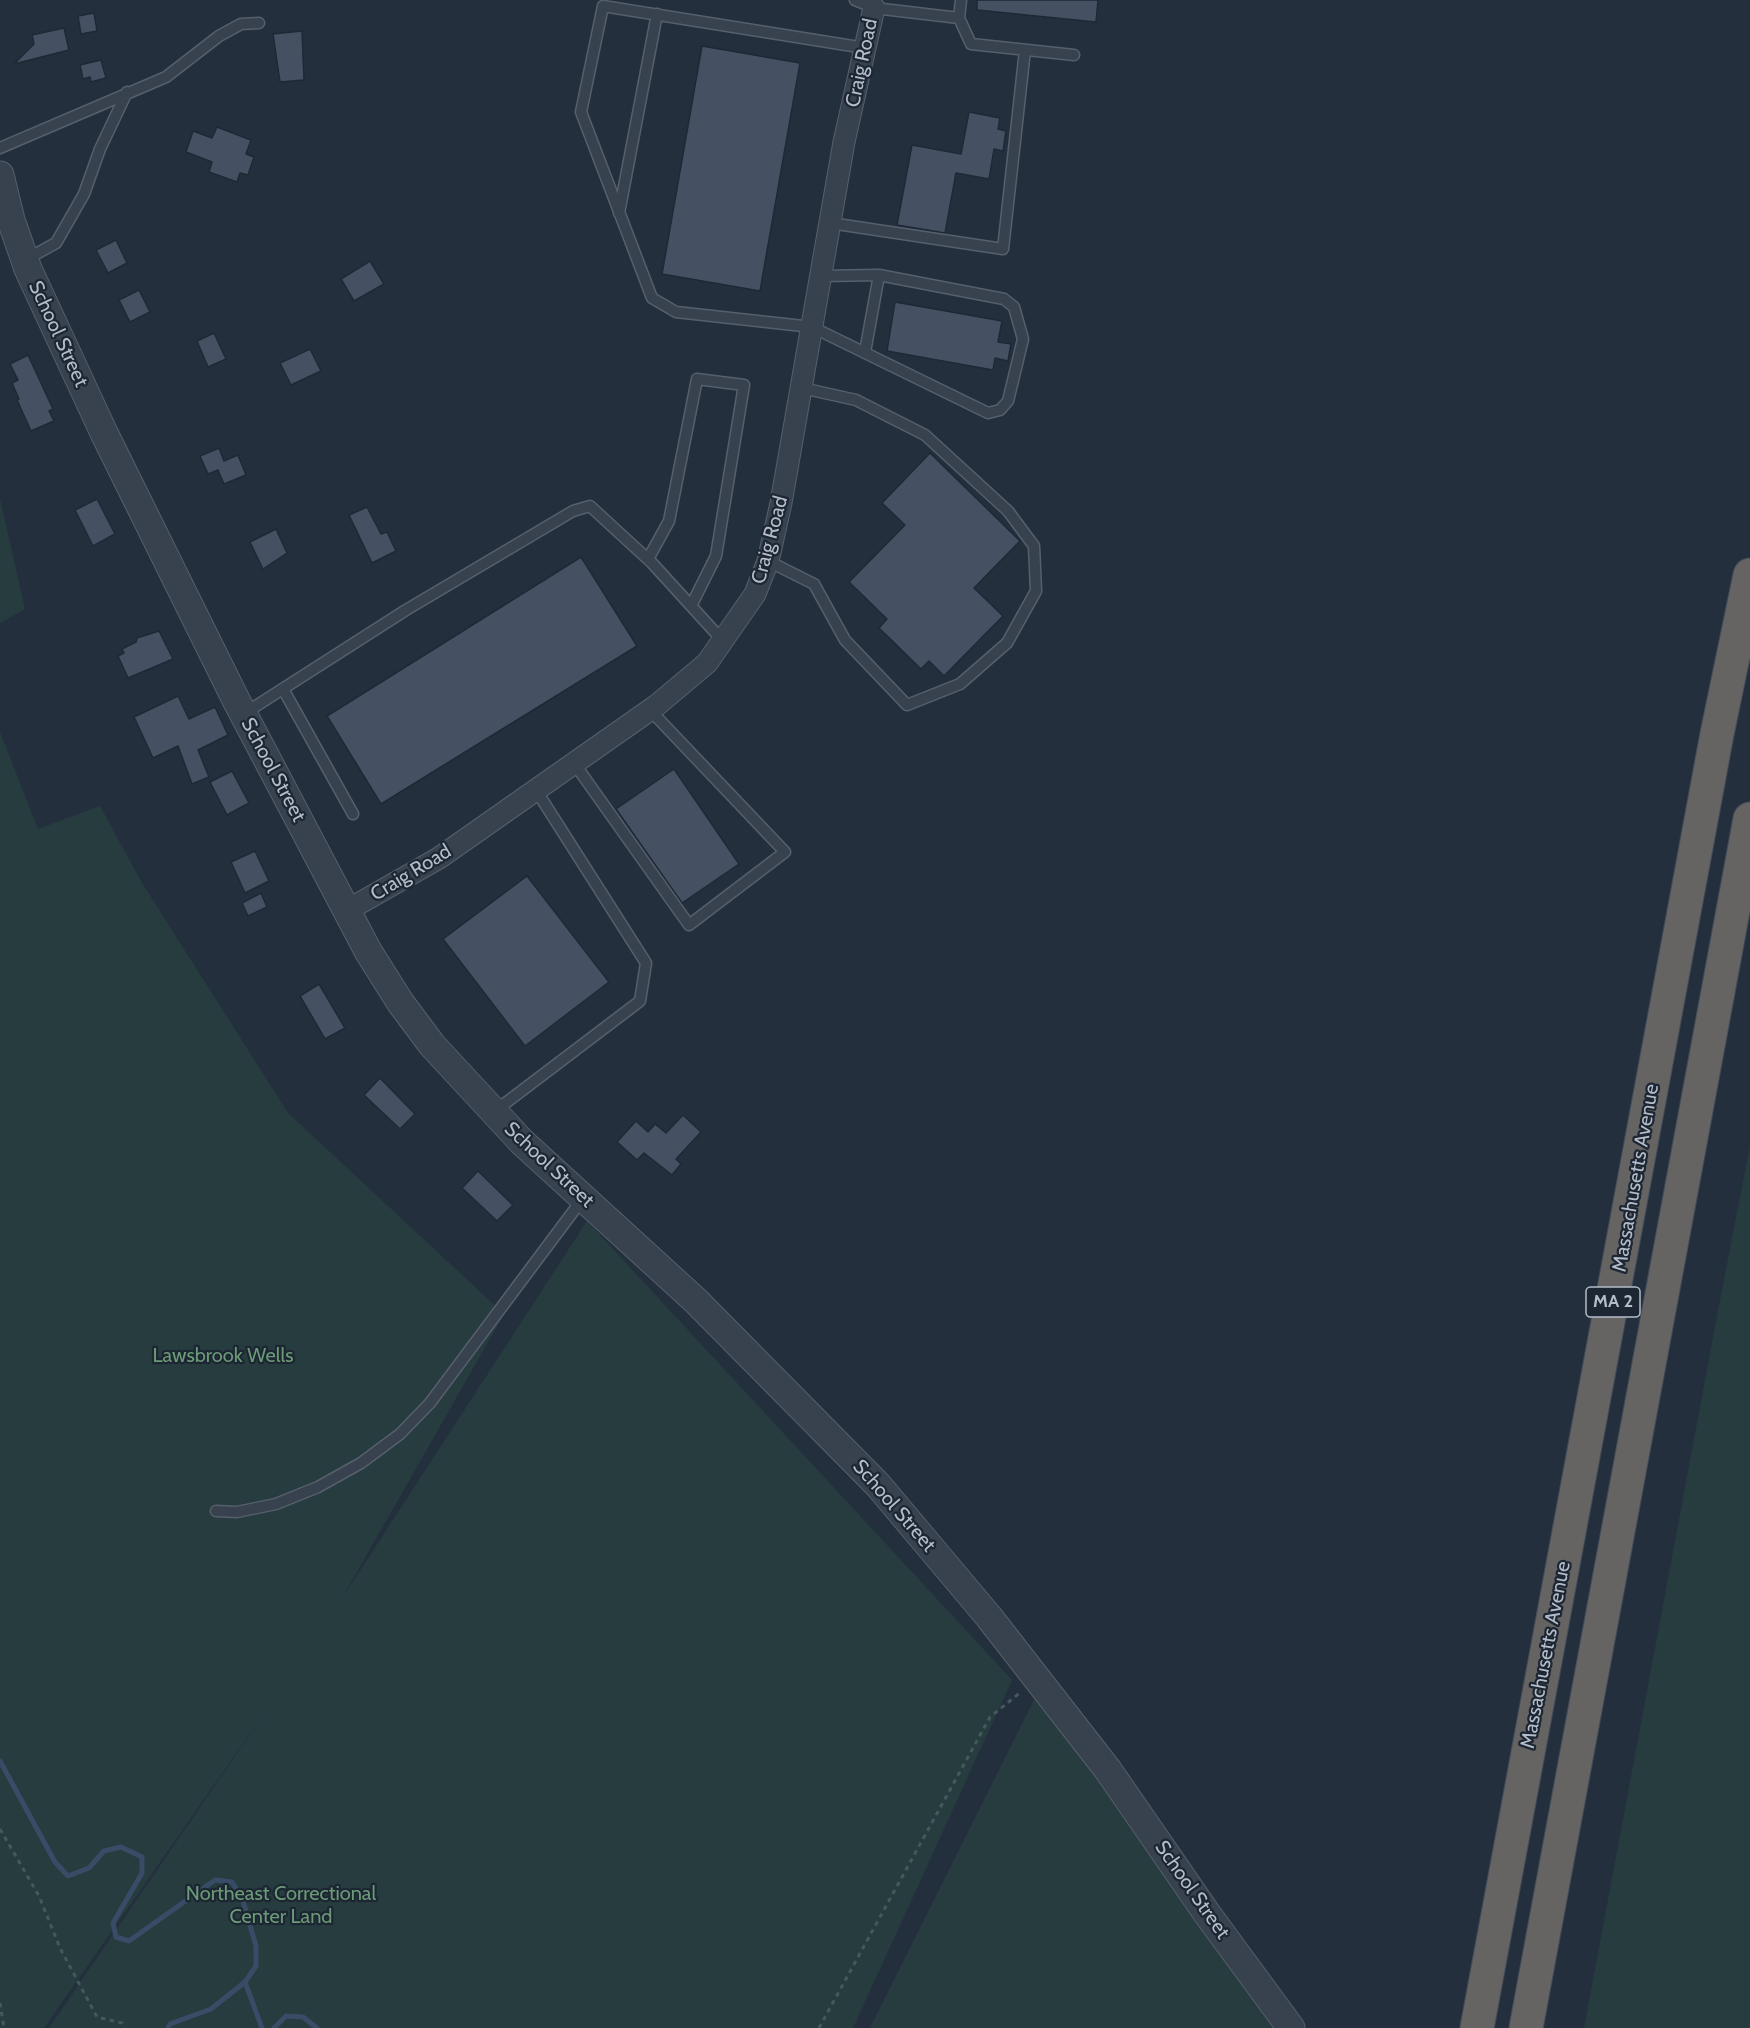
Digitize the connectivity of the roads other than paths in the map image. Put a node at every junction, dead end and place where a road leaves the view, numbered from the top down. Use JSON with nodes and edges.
{"nodes":[{"id":1,"x":961,"y":0,"type":"edge"},
{"id":2,"x":865,"y":4,"type":"edge"},
{"id":3,"x":657,"y":14,"type":"junction"},
{"id":4,"x":959,"y":18,"type":"junction"},
{"id":5,"x":259,"y":23,"type":"dead end"},
{"id":6,"x":865,"y":48,"type":"junction"},
{"id":7,"x":1025,"y":50,"type":"junction"},
{"id":8,"x":1074,"y":55,"type":"dead end"},
{"id":9,"x":127,"y":92,"type":"junction"},
{"id":10,"x":0,"y":148,"type":"edge"},
{"id":11,"x":0,"y":175,"type":"edge"},
{"id":12,"x":618,"y":214,"type":"junction"},
{"id":13,"x":830,"y":223,"type":"junction"},
{"id":14,"x":25,"y":260,"type":"junction"},
{"id":15,"x":879,"y":275,"type":"junction"},
{"id":16,"x":822,"y":276,"type":"junction"},
{"id":17,"x":812,"y":327,"type":"junction"},
{"id":18,"x":865,"y":352,"type":"junction"},
{"id":19,"x":802,"y":388,"type":"junction"},
{"id":20,"x":648,"y":559,"type":"junction"},
{"id":21,"x":768,"y":561,"type":"junction"},
{"id":22,"x":1750,"y":575,"type":"edge"},
{"id":23,"x":691,"y":606,"type":"junction"},
{"id":24,"x":724,"y":642,"type":"junction"},
{"id":25,"x":283,"y":689,"type":"junction"},
{"id":26,"x":650,"y":710,"type":"junction"},
{"id":27,"x":244,"y":714,"type":"junction"},
{"id":28,"x":574,"y":763,"type":"junction"},
{"id":29,"x":536,"y":790,"type":"junction"},
{"id":30,"x":353,"y":814,"type":"dead end"},
{"id":31,"x":1750,"y":819,"type":"edge"},
{"id":32,"x":346,"y":911,"type":"junction"},
{"id":33,"x":494,"y":1112,"type":"junction"},
{"id":34,"x":584,"y":1197,"type":"junction"},
{"id":35,"x":216,"y":1511,"type":"dead end"},
{"id":36,"x":1291,"y":2028,"type":"edge"},
{"id":37,"x":1477,"y":2028,"type":"edge"},
{"id":38,"x":1526,"y":2028,"type":"edge"}],
"edges":[{"from":1,"to":4,"type":"lane"},
{"from":2,"to":4,"type":"lane"},
{"from":2,"to":6,"type":"street","name":"Craig Road"},
{"from":3,"to":6,"type":"lane"},
{"from":3,"to":12,"type":"lane"},
{"from":3,"to":12,"type":"lane"},
{"from":4,"to":7,"type":"lane"},
{"from":5,"to":9,"type":"lane"},
{"from":6,"to":13,"type":"street","name":"Craig Road"},
{"from":7,"to":8,"type":"lane"},
{"from":7,"to":13,"type":"lane"},
{"from":9,"to":10,"type":"lane"},
{"from":9,"to":14,"type":"lane"},
{"from":11,"to":14,"type":"street","name":"School Street"},
{"from":12,"to":17,"type":"lane"},
{"from":13,"to":16,"type":"street","name":"Craig Road"},
{"from":14,"to":27,"type":"street","name":"School Street"},
{"from":15,"to":16,"type":"lane"},
{"from":15,"to":18,"type":"lane"},
{"from":15,"to":18,"type":"lane"},
{"from":16,"to":17,"type":"street","name":"Craig Road"},
{"from":17,"to":18,"type":"lane"},
{"from":17,"to":19,"type":"street","name":"Craig Road"},
{"from":19,"to":21,"type":"street","name":"Craig Road"},
{"from":19,"to":21,"type":"lane"},
{"from":20,"to":23,"type":"lane"},
{"from":20,"to":23,"type":"lane"},
{"from":20,"to":25,"type":"lane"},
{"from":21,"to":24,"type":"street","name":"Craig Road"},
{"from":22,"to":37,"type":"highway","name":"Massachusetts Avenue","number":"MA 2"},
{"from":23,"to":24,"type":"lane"},
{"from":24,"to":26,"type":"street","name":"Craig Road"},
{"from":25,"to":27,"type":"lane"},
{"from":25,"to":30,"type":"lane"},
{"from":26,"to":28,"type":"street","name":"Craig Road"},
{"from":26,"to":28,"type":"lane"},
{"from":27,"to":32,"type":"street","name":"School Street"},
{"from":28,"to":29,"type":"street","name":"Craig Road"},
{"from":29,"to":32,"type":"street","name":"Craig Road"},
{"from":29,"to":33,"type":"lane"},
{"from":31,"to":38,"type":"highway","number":"MA 2"},
{"from":32,"to":33,"type":"street","name":"School Street"},
{"from":33,"to":34,"type":"street","name":"School Street"},
{"from":34,"to":35,"type":"lane"},
{"from":34,"to":36,"type":"street","name":"School Street"}]}
